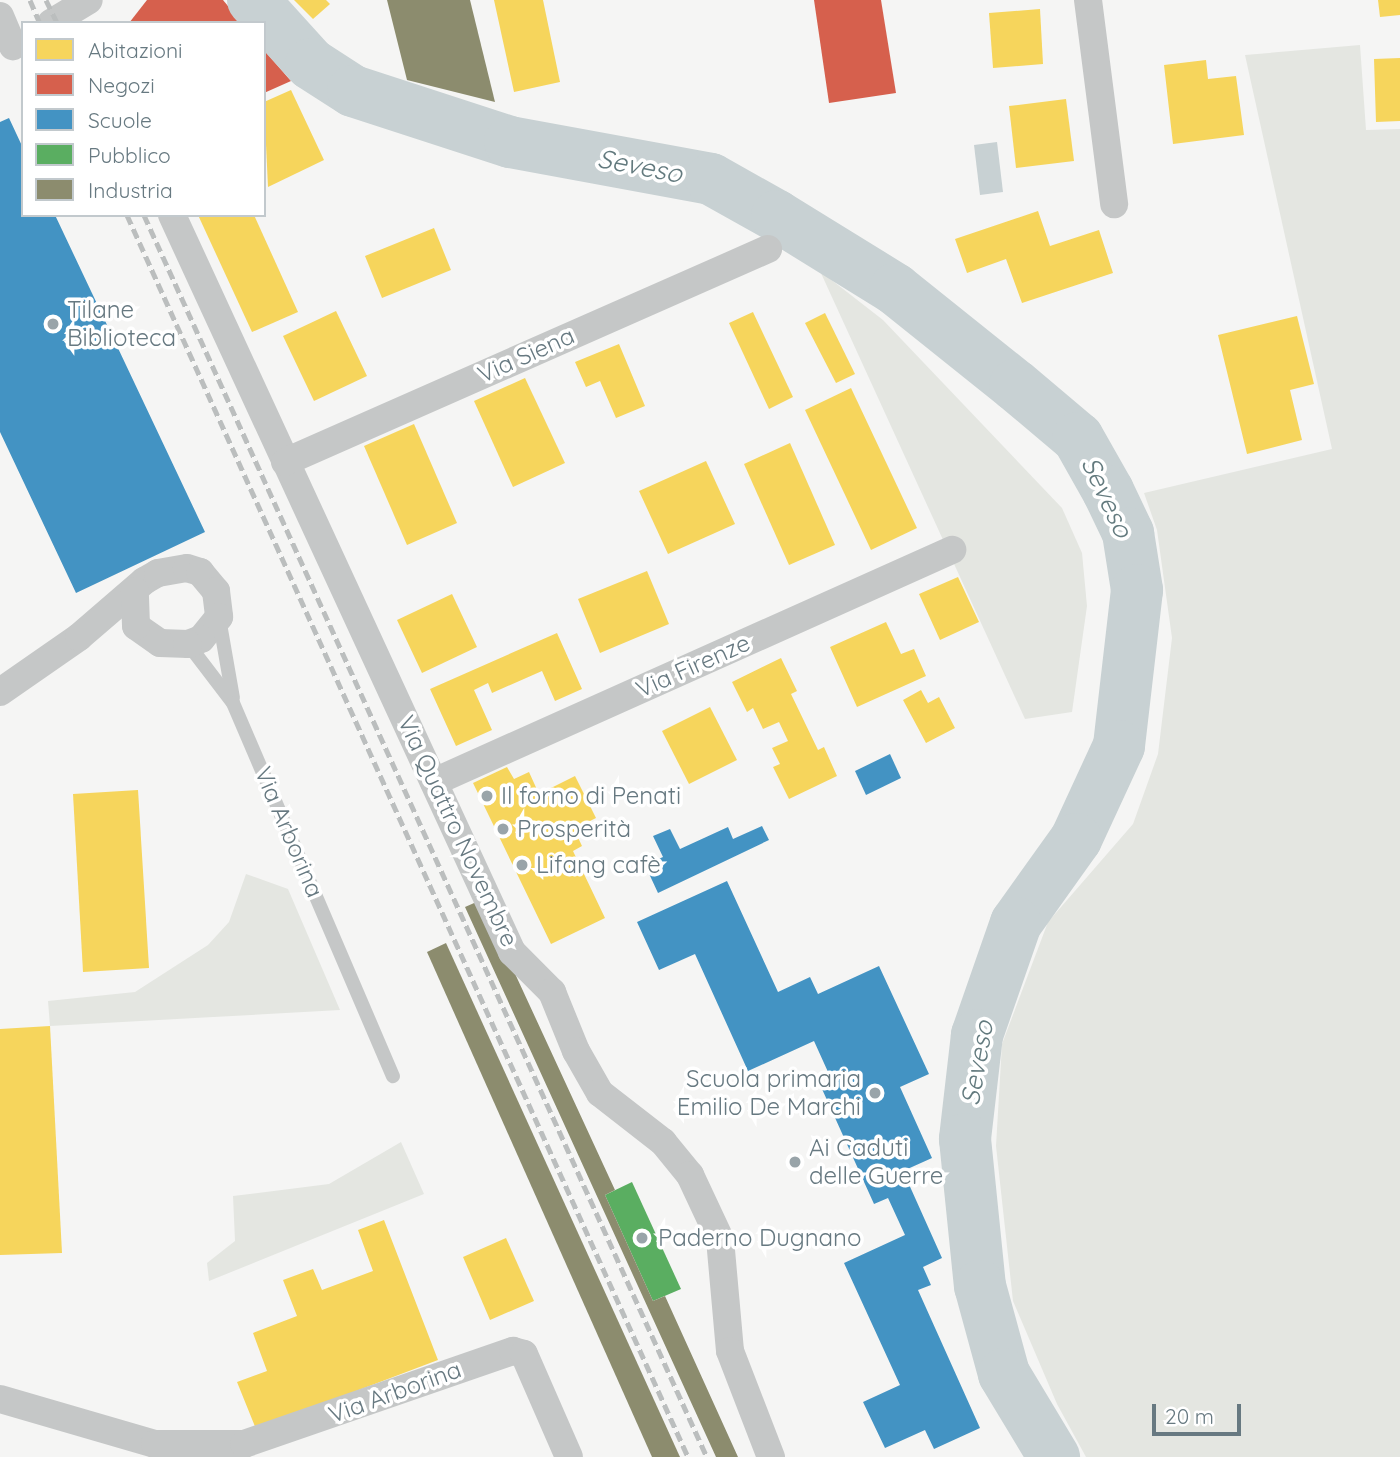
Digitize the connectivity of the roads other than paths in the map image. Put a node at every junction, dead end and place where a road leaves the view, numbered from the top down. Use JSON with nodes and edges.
{"nodes":[{"id":1,"x":1088,"y":0,"type":"edge"},
{"id":2,"x":81,"y":8,"type":"edge"},
{"id":3,"x":0,"y":16,"type":"edge"},
{"id":4,"x":55,"y":21,"type":"edge"},
{"id":5,"x":12,"y":47,"type":"edge"},
{"id":6,"x":1114,"y":204,"type":"dead end"},
{"id":7,"x":173,"y":217,"type":"edge"},
{"id":8,"x":768,"y":249,"type":"dead end"},
{"id":9,"x":285,"y":462,"type":"junction"},
{"id":10,"x":952,"y":550,"type":"dead end"},
{"id":11,"x":135,"y":591,"type":"junction"},
{"id":12,"x":219,"y":617,"type":"junction"},
{"id":13,"x":139,"y":632,"type":"junction"},
{"id":14,"x":79,"y":637,"type":"junction"},
{"id":15,"x":188,"y":644,"type":"junction"},
{"id":16,"x":0,"y":692,"type":"edge"},
{"id":17,"x":233,"y":703,"type":"junction"},
{"id":18,"x":433,"y":782,"type":"junction"},
{"id":19,"x":393,"y":1076,"type":"dead end"},
{"id":20,"x":0,"y":1399,"type":"edge"},
{"id":21,"x":569,"y":1457,"type":"edge"},
{"id":22,"x":771,"y":1457,"type":"edge"}],
"edges":[{"from":1,"to":6,"type":"street"},
{"from":2,"to":4,"type":"street"},
{"from":3,"to":5,"type":"street"},
{"from":7,"to":9,"type":"street","name":"Via Quattro Novembre"},
{"from":8,"to":9,"type":"street","name":"Via Siena"},
{"from":9,"to":18,"type":"street","name":"Via Quattro Novembre"},
{"from":10,"to":18,"type":"street","name":"Via Firenze"},
{"from":11,"to":12,"type":"street"},
{"from":11,"to":13,"type":"street"},
{"from":11,"to":14,"type":"street"},
{"from":12,"to":15,"type":"street"},
{"from":12,"to":17,"type":"lane","name":"Via Arborina"},
{"from":13,"to":14,"type":"street"},
{"from":13,"to":15,"type":"street"},
{"from":14,"to":16,"type":"street"},
{"from":15,"to":17,"type":"lane","name":"Via Arborina"},
{"from":17,"to":19,"type":"lane","name":"Via Arborina"},
{"from":18,"to":22,"type":"street","name":"Via Quattro Novembre"},
{"from":20,"to":21,"type":"street","name":"Via Arborina"}]}
